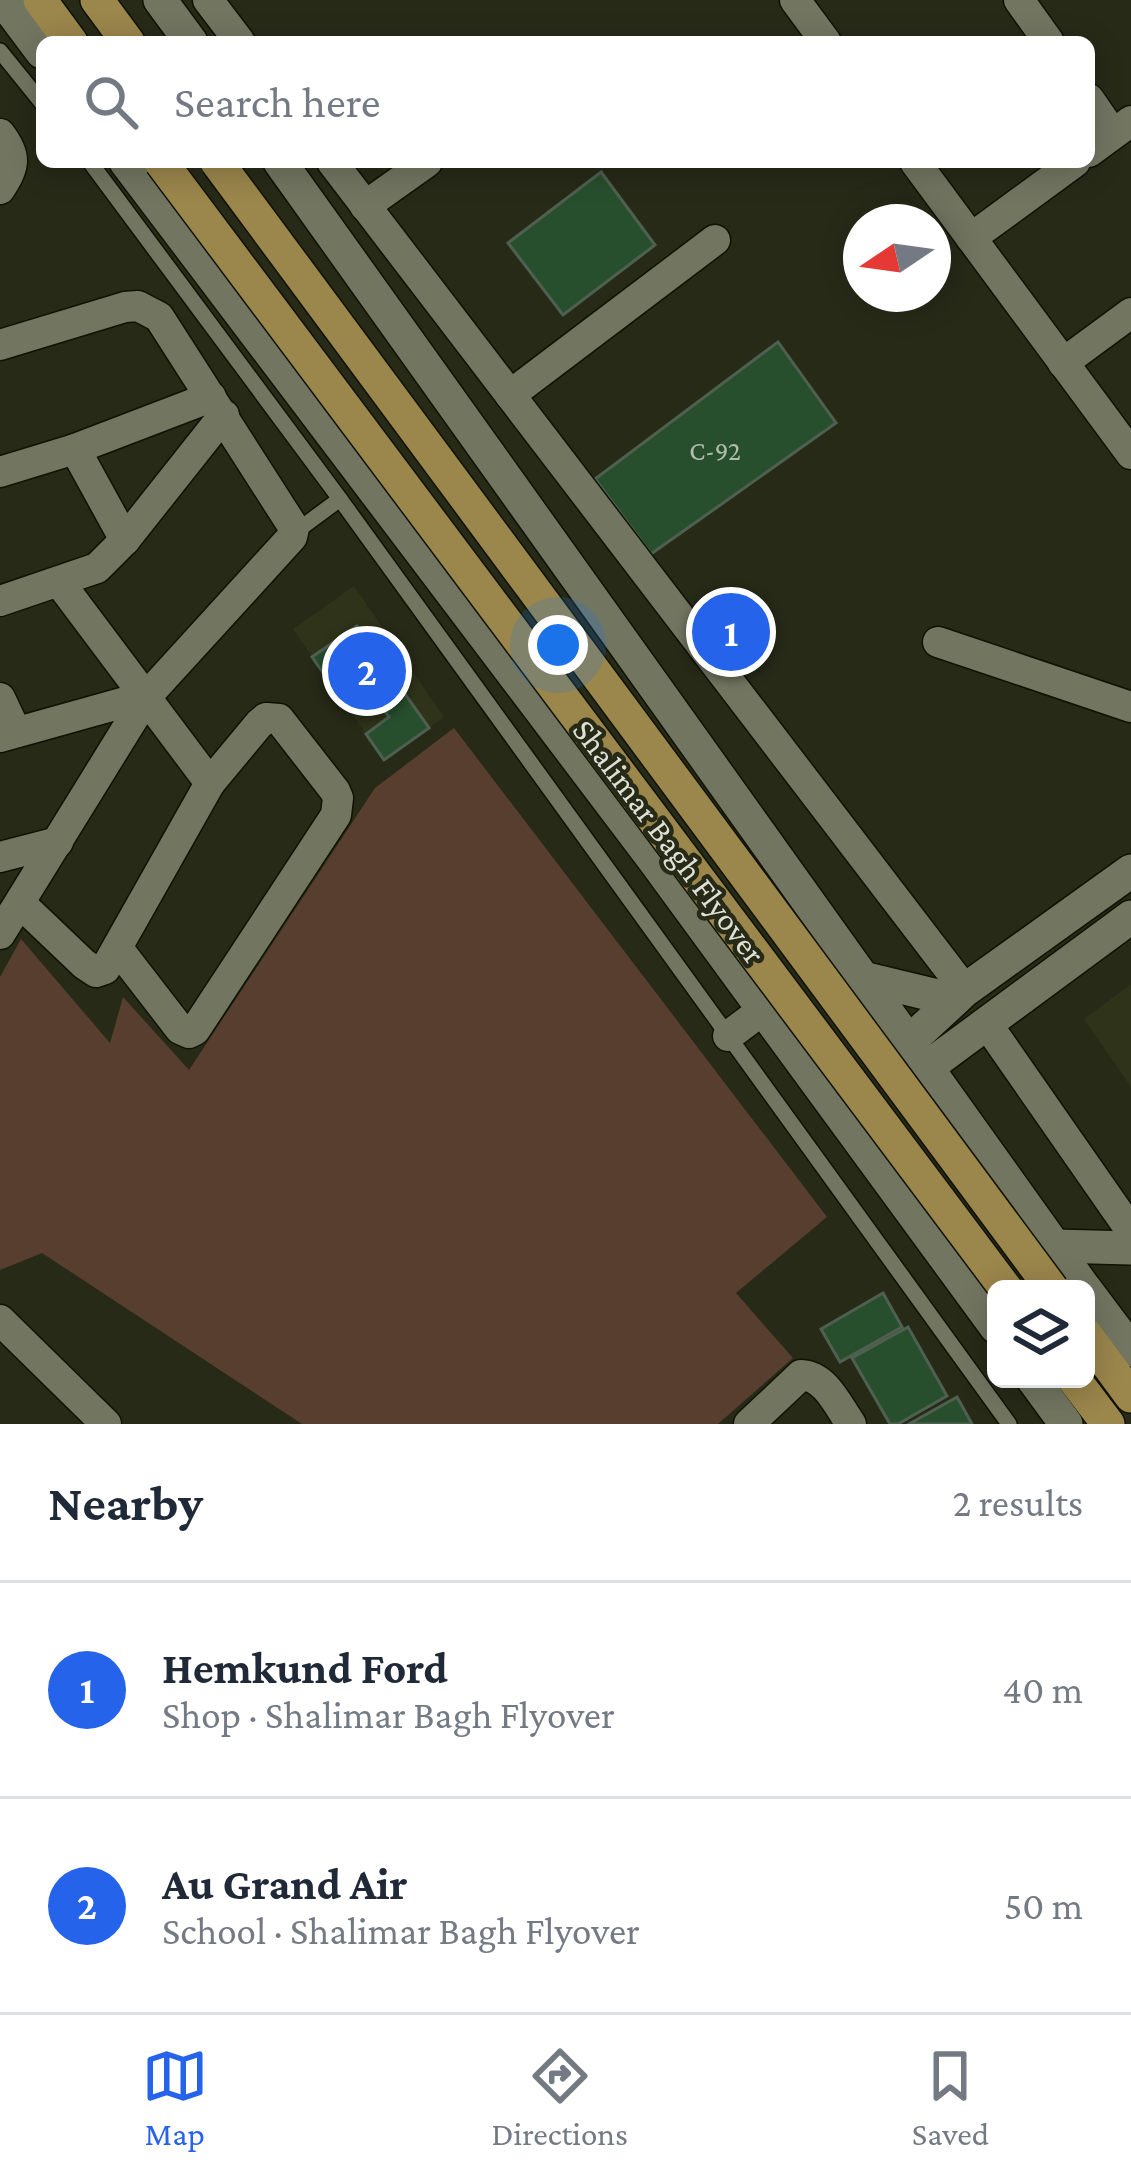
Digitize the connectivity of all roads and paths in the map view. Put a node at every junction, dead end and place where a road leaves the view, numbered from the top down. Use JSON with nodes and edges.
{"nodes":[{"id":1,"x":97,"y":0,"type":"edge"},
{"id":2,"x":160,"y":0,"type":"edge"},
{"id":3,"x":208,"y":0,"type":"edge"},
{"id":4,"x":795,"y":0,"type":"edge"},
{"id":5,"x":1019,"y":0,"type":"edge"},
{"id":6,"x":13,"y":3,"type":"edge"},
{"id":7,"x":62,"y":36,"type":"edge"},
{"id":8,"x":124,"y":36,"type":"edge"},
{"id":9,"x":187,"y":36,"type":"edge"},
{"id":10,"x":235,"y":36,"type":"edge"},
{"id":11,"x":822,"y":36,"type":"edge"},
{"id":12,"x":1045,"y":36,"type":"edge"},
{"id":13,"x":36,"y":42,"type":"edge"},
{"id":14,"x":0,"y":51,"type":"edge"},
{"id":15,"x":36,"y":96,"type":"edge"},
{"id":16,"x":1095,"y":109,"type":"edge"},
{"id":17,"x":0,"y":134,"type":"edge"},
{"id":18,"x":1111,"y":135,"type":"edge"},
{"id":19,"x":94,"y":168,"type":"edge"},
{"id":20,"x":131,"y":168,"type":"edge"},
{"id":21,"x":165,"y":168,"type":"edge"},
{"id":22,"x":221,"y":168,"type":"edge"},
{"id":23,"x":284,"y":168,"type":"edge"},
{"id":24,"x":336,"y":168,"type":"edge"},
{"id":25,"x":419,"y":168,"type":"edge"},
{"id":26,"x":919,"y":168,"type":"edge"},
{"id":27,"x":1067,"y":168,"type":"edge"},
{"id":28,"x":0,"y":189,"type":"edge"},
{"id":29,"x":365,"y":206,"type":"junction"},
{"id":30,"x":971,"y":238,"type":"junction"},
{"id":31,"x":715,"y":240,"type":"dead end"},
{"id":32,"x":1131,"y":313,"type":"edge"},
{"id":33,"x":0,"y":344,"type":"edge"},
{"id":34,"x":1063,"y":363,"type":"junction"},
{"id":35,"x":510,"y":395,"type":"junction"},
{"id":36,"x":218,"y":406,"type":"junction"},
{"id":37,"x":75,"y":449,"type":"junction"},
{"id":38,"x":1131,"y":454,"type":"edge"},
{"id":39,"x":0,"y":472,"type":"edge"},
{"id":40,"x":340,"y":499,"type":"junction"},
{"id":41,"x":294,"y":532,"type":"junction"},
{"id":42,"x":125,"y":540,"type":"junction"},
{"id":43,"x":60,"y":583,"type":"junction"},
{"id":44,"x":0,"y":601,"type":"edge"},
{"id":45,"x":938,"y":642,"type":"dead end"},
{"id":46,"x":148,"y":696,"type":"junction"},
{"id":47,"x":0,"y":698,"type":"edge"},
{"id":48,"x":1131,"y":706,"type":"edge"},
{"id":49,"x":8,"y":735,"type":"edge"},
{"id":50,"x":210,"y":783,"type":"junction"},
{"id":51,"x":736,"y":796,"type":"junction"},
{"id":52,"x":58,"y":842,"type":"junction"},
{"id":53,"x":0,"y":857,"type":"edge"},
{"id":54,"x":654,"y":860,"type":"junction"},
{"id":55,"x":1131,"y":871,"type":"edge"},
{"id":56,"x":20,"y":904,"type":"junction"},
{"id":57,"x":1131,"y":917,"type":"edge"},
{"id":58,"x":0,"y":934,"type":"edge"},
{"id":59,"x":119,"y":950,"type":"junction"},
{"id":60,"x":867,"y":979,"type":"junction"},
{"id":61,"x":960,"y":995,"type":"junction"},
{"id":62,"x":764,"y":1010,"type":"junction"},
{"id":63,"x":987,"y":1024,"type":"junction"},
{"id":64,"x":728,"y":1036,"type":"junction"},
{"id":65,"x":927,"y":1047,"type":"junction"},
{"id":66,"x":1131,"y":1231,"type":"edge"},
{"id":67,"x":1055,"y":1246,"type":"junction"},
{"id":68,"x":1131,"y":1248,"type":"edge"},
{"id":69,"x":999,"y":1280,"type":"edge"},
{"id":70,"x":1045,"y":1280,"type":"edge"},
{"id":71,"x":1079,"y":1280,"type":"edge"},
{"id":72,"x":1095,"y":1302,"type":"edge"},
{"id":73,"x":987,"y":1316,"type":"edge"},
{"id":74,"x":0,"y":1320,"type":"edge"},
{"id":75,"x":1095,"y":1347,"type":"edge"},
{"id":76,"x":1131,"y":1350,"type":"edge"},
{"id":77,"x":1040,"y":1388,"type":"edge"},
{"id":78,"x":1081,"y":1388,"type":"edge"},
{"id":79,"x":1131,"y":1396,"type":"edge"},
{"id":80,"x":106,"y":1424,"type":"edge"},
{"id":81,"x":749,"y":1424,"type":"edge"},
{"id":82,"x":851,"y":1424,"type":"edge"},
{"id":83,"x":1010,"y":1424,"type":"edge"},
{"id":84,"x":1066,"y":1424,"type":"edge"},
{"id":85,"x":1108,"y":1424,"type":"edge"}],
"edges":[{"from":1,"to":8,"type":"main road"},
{"from":2,"to":9,"type":"street"},
{"from":3,"to":10,"type":"street"},
{"from":4,"to":11,"type":"street"},
{"from":5,"to":12,"type":"street"},
{"from":6,"to":7,"type":"main road"},
{"from":6,"to":13,"type":"street"},
{"from":14,"to":15,"type":"lane"},
{"from":16,"to":18,"type":"street"},
{"from":17,"to":28,"type":"street"},
{"from":19,"to":40,"type":"lane"},
{"from":20,"to":54,"type":"street"},
{"from":21,"to":69,"type":"main road","name":"Shalimar Bagh Flyover","bridge":true},
{"from":22,"to":70,"type":"main road","name":"Shalimar Bagh Flyover","bridge":true},
{"from":23,"to":51,"type":"street"},
{"from":24,"to":29,"type":"street"},
{"from":25,"to":29,"type":"street"},
{"from":26,"to":30,"type":"street"},
{"from":27,"to":30,"type":"street"},
{"from":29,"to":35,"type":"street"},
{"from":30,"to":34,"type":"street"},
{"from":31,"to":35,"type":"street"},
{"from":32,"to":34,"type":"street"},
{"from":33,"to":36,"type":"street"},
{"from":34,"to":38,"type":"street"},
{"from":35,"to":61,"type":"street"},
{"from":36,"to":37,"type":"street"},
{"from":36,"to":41,"type":"street"},
{"from":36,"to":42,"type":"street"},
{"from":37,"to":39,"type":"street"},
{"from":37,"to":42,"type":"street"},
{"from":40,"to":41,"type":"lane"},
{"from":40,"to":64,"type":"lane"},
{"from":41,"to":46,"type":"street"},
{"from":42,"to":43,"type":"street"},
{"from":43,"to":44,"type":"street"},
{"from":43,"to":46,"type":"street"},
{"from":45,"to":48,"type":"street"},
{"from":46,"to":49,"type":"street"},
{"from":46,"to":50,"type":"street"},
{"from":46,"to":52,"type":"street"},
{"from":47,"to":49,"type":"street"},
{"from":50,"to":59,"type":"street"},
{"from":50,"to":59,"type":"street"},
{"from":51,"to":54,"type":"street"},
{"from":51,"to":60,"type":"street"},
{"from":52,"to":53,"type":"street"},
{"from":52,"to":56,"type":"street"},
{"from":54,"to":62,"type":"street"},
{"from":55,"to":61,"type":"street"},
{"from":56,"to":58,"type":"street"},
{"from":56,"to":59,"type":"street"},
{"from":57,"to":63,"type":"street"},
{"from":60,"to":61,"type":"street"},
{"from":60,"to":65,"type":"street"},
{"from":61,"to":65,"type":"street"},
{"from":62,"to":64,"type":"street"},
{"from":62,"to":73,"type":"street"},
{"from":63,"to":65,"type":"street"},
{"from":63,"to":66,"type":"street"},
{"from":64,"to":83,"type":"lane"},
{"from":65,"to":67,"type":"street"},
{"from":67,"to":68,"type":"street"},
{"from":67,"to":71,"type":"street"},
{"from":72,"to":76,"type":"street"},
{"from":74,"to":80,"type":"street"},
{"from":75,"to":79,"type":"main road"},
{"from":77,"to":84,"type":"street"},
{"from":78,"to":85,"type":"main road"},
{"from":81,"to":82,"type":"street"}]}
